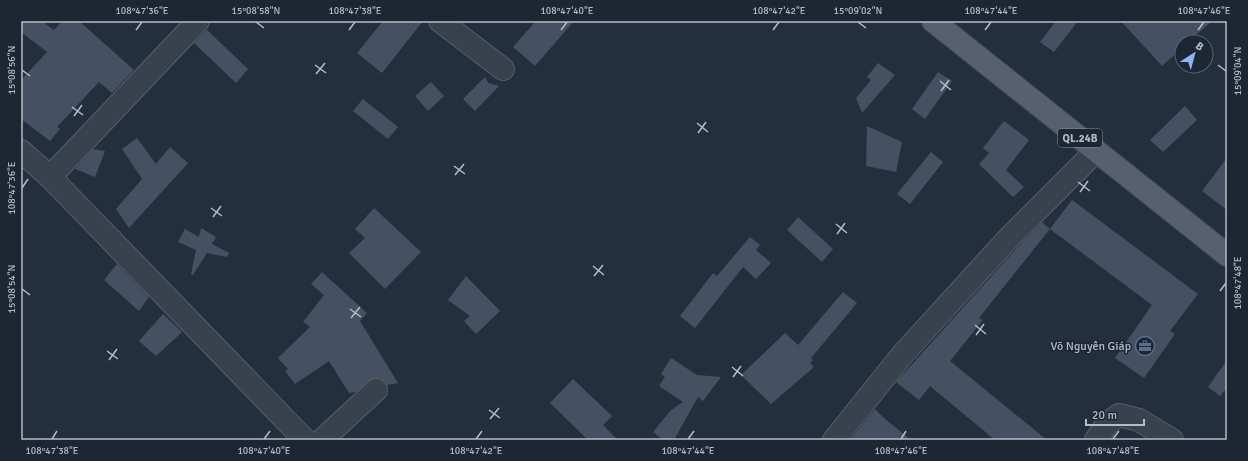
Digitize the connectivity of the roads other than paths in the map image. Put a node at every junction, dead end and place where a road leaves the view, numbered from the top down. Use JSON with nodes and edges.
{"nodes":[{"id":1,"x":198,"y":21,"type":"edge"},
{"id":2,"x":440,"y":21,"type":"edge"},
{"id":3,"x":933,"y":21,"type":"edge"},
{"id":4,"x":503,"y":70,"type":"dead end"},
{"id":5,"x":21,"y":151,"type":"edge"},
{"id":6,"x":1096,"y":151,"type":"junction"},
{"id":7,"x":50,"y":177,"type":"junction"},
{"id":8,"x":1227,"y":255,"type":"edge"},
{"id":9,"x":376,"y":390,"type":"dead end"},
{"id":10,"x":305,"y":440,"type":"edge"},
{"id":11,"x":322,"y":440,"type":"edge"},
{"id":12,"x":834,"y":440,"type":"edge"},
{"id":13,"x":1096,"y":440,"type":"edge"},
{"id":14,"x":1172,"y":440,"type":"edge"}],
"edges":[{"from":1,"to":7,"type":"street"},
{"from":2,"to":4,"type":"street"},
{"from":3,"to":6,"type":"main road","number":"QL.24B"},
{"from":5,"to":7,"type":"street"},
{"from":6,"to":8,"type":"main road","number":"QL.24B"},
{"from":6,"to":12,"type":"street"},
{"from":7,"to":10,"type":"street"},
{"from":9,"to":11,"type":"street"},
{"from":13,"to":14,"type":"street"}]}
